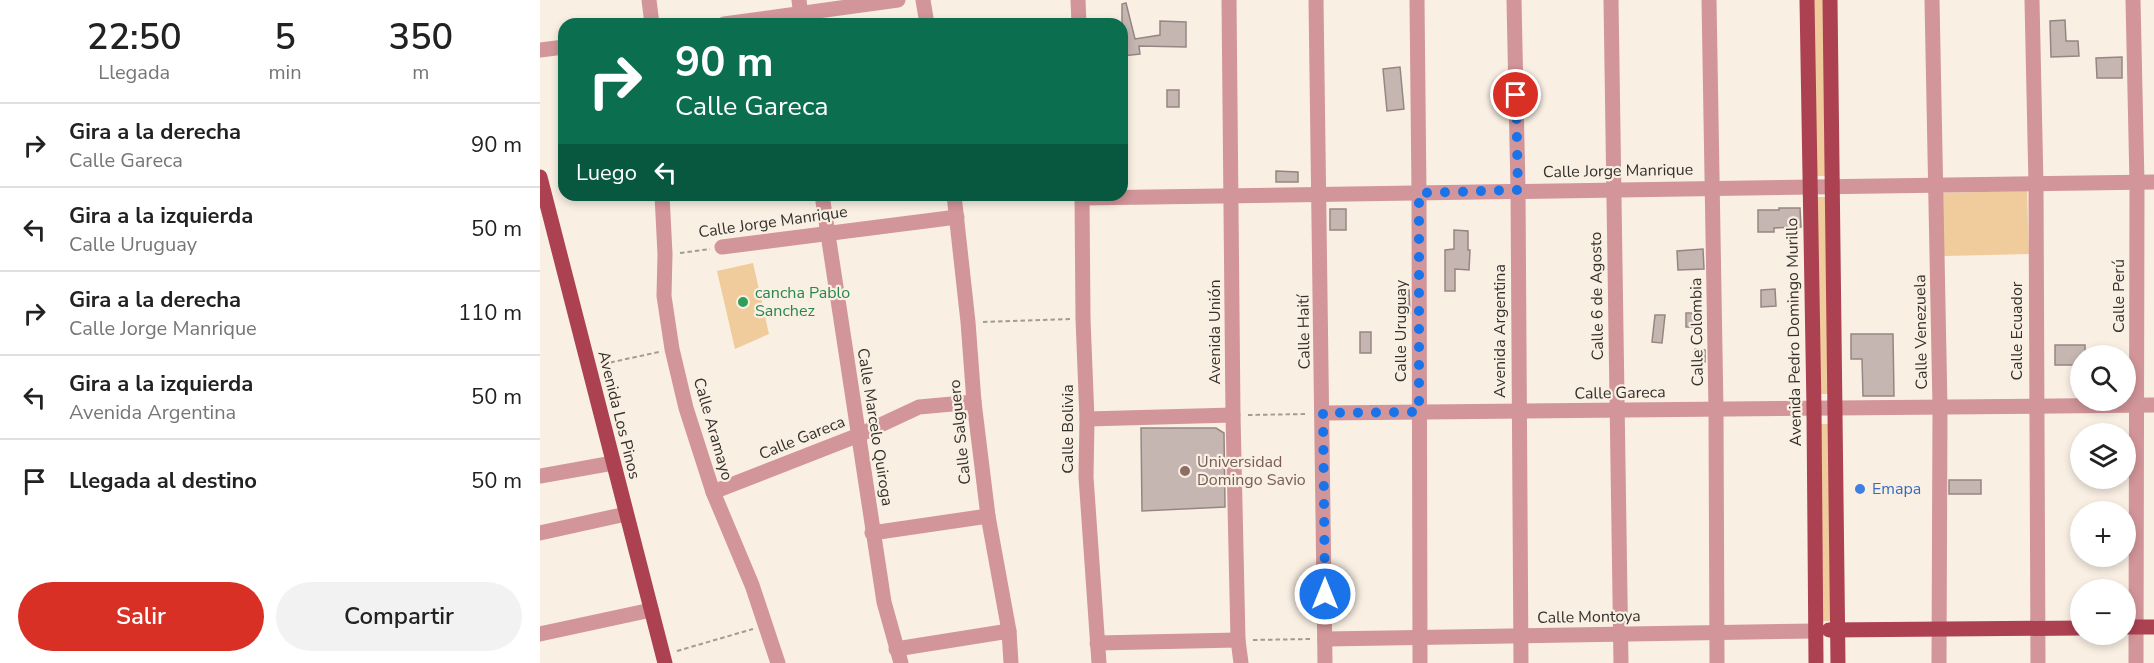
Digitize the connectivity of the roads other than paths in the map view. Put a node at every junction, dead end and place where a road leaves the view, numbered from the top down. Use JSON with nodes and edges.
{"nodes":[{"id":1,"x":649,"y":0,"type":"edge"},
{"id":2,"x":898,"y":0,"type":"edge"},
{"id":3,"x":923,"y":0,"type":"edge"},
{"id":4,"x":1078,"y":0,"type":"edge"},
{"id":5,"x":1229,"y":0,"type":"edge"},
{"id":6,"x":1316,"y":0,"type":"edge"},
{"id":7,"x":1417,"y":0,"type":"edge"},
{"id":8,"x":1514,"y":0,"type":"edge"},
{"id":9,"x":1611,"y":0,"type":"edge"},
{"id":10,"x":1709,"y":0,"type":"edge"},
{"id":11,"x":1807,"y":0,"type":"edge"},
{"id":12,"x":1830,"y":0,"type":"edge"},
{"id":13,"x":1932,"y":0,"type":"edge"},
{"id":14,"x":2032,"y":0,"type":"edge"},
{"id":15,"x":2133,"y":0,"type":"edge"},
{"id":16,"x":800,"y":12,"type":"edge"},
{"id":17,"x":651,"y":18,"type":"edge"},
{"id":18,"x":762,"y":18,"type":"edge"},
{"id":19,"x":926,"y":18,"type":"edge"},
{"id":20,"x":1078,"y":18,"type":"edge"},
{"id":21,"x":558,"y":48,"type":"edge"},
{"id":22,"x":540,"y":50,"type":"edge"},
{"id":23,"x":540,"y":177,"type":"edge"},
{"id":24,"x":2154,"y":182,"type":"edge"},
{"id":25,"x":2137,"y":183,"type":"junction"},
{"id":26,"x":1937,"y":185,"type":"junction"},
{"id":27,"x":2036,"y":185,"type":"junction"},
{"id":28,"x":1809,"y":186,"type":"junction"},
{"id":29,"x":1831,"y":186,"type":"junction"},
{"id":30,"x":1713,"y":188,"type":"junction"},
{"id":31,"x":1613,"y":189,"type":"junction"},
{"id":32,"x":1518,"y":190,"type":"junction"},
{"id":33,"x":1419,"y":193,"type":"junction"},
{"id":34,"x":1320,"y":194,"type":"junction"},
{"id":35,"x":1128,"y":196,"type":"edge"},
{"id":36,"x":1232,"y":196,"type":"junction"},
{"id":37,"x":662,"y":201,"type":"edge"},
{"id":38,"x":823,"y":201,"type":"edge"},
{"id":39,"x":955,"y":201,"type":"edge"},
{"id":40,"x":1082,"y":201,"type":"edge"},
{"id":41,"x":545,"y":215,"type":"edge"},
{"id":42,"x":957,"y":217,"type":"junction"},
{"id":43,"x":826,"y":232,"type":"junction"},
{"id":44,"x":722,"y":248,"type":"road end"},
{"id":45,"x":974,"y":402,"type":"junction"},
{"id":46,"x":2138,"y":405,"type":"junction"},
{"id":47,"x":2154,"y":405,"type":"edge"},
{"id":48,"x":2035,"y":406,"type":"junction"},
{"id":49,"x":1940,"y":407,"type":"junction"},
{"id":50,"x":1814,"y":408,"type":"junction"},
{"id":51,"x":1836,"y":408,"type":"junction"},
{"id":52,"x":1716,"y":410,"type":"junction"},
{"id":53,"x":1617,"y":411,"type":"junction"},
{"id":54,"x":1419,"y":412,"type":"junction"},
{"id":55,"x":1518,"y":412,"type":"junction"},
{"id":56,"x":1323,"y":413,"type":"junction"},
{"id":57,"x":1233,"y":415,"type":"junction"},
{"id":58,"x":1087,"y":419,"type":"junction"},
{"id":59,"x":859,"y":435,"type":"junction"},
{"id":60,"x":613,"y":463,"type":"junction"},
{"id":61,"x":540,"y":476,"type":"edge"},
{"id":62,"x":713,"y":492,"type":"junction"},
{"id":63,"x":626,"y":514,"type":"junction"},
{"id":64,"x":988,"y":516,"type":"junction"},
{"id":65,"x":540,"y":533,"type":"edge"},
{"id":66,"x":873,"y":533,"type":"junction"},
{"id":67,"x":2133,"y":579,"type":"edge"},
{"id":68,"x":651,"y":610,"type":"junction"},
{"id":69,"x":2136,"y":627,"type":"edge"},
{"id":70,"x":2154,"y":627,"type":"edge"},
{"id":71,"x":2070,"y":628,"type":"edge"},
{"id":72,"x":2037,"y":629,"type":"junction"},
{"id":73,"x":1838,"y":630,"type":"junction"},
{"id":74,"x":1939,"y":630,"type":"junction"},
{"id":75,"x":1009,"y":631,"type":"junction"},
{"id":76,"x":1816,"y":631,"type":"junction"},
{"id":77,"x":1716,"y":633,"type":"junction"},
{"id":78,"x":540,"y":634,"type":"edge"},
{"id":79,"x":1620,"y":635,"type":"junction"},
{"id":80,"x":1520,"y":636,"type":"junction"},
{"id":81,"x":1419,"y":638,"type":"junction"},
{"id":82,"x":1325,"y":639,"type":"junction"},
{"id":83,"x":1238,"y":640,"type":"junction"},
{"id":84,"x":1098,"y":643,"type":"junction"},
{"id":85,"x":2134,"y":645,"type":"edge"},
{"id":86,"x":899,"y":656,"type":"edge"},
{"id":87,"x":664,"y":659,"type":"edge"},
{"id":88,"x":778,"y":663,"type":"edge"},
{"id":89,"x":1011,"y":663,"type":"edge"},
{"id":90,"x":1099,"y":663,"type":"edge"},
{"id":91,"x":1241,"y":663,"type":"edge"},
{"id":92,"x":1325,"y":663,"type":"edge"},
{"id":93,"x":1420,"y":663,"type":"edge"},
{"id":94,"x":1521,"y":663,"type":"edge"},
{"id":95,"x":1620,"y":663,"type":"edge"},
{"id":96,"x":1717,"y":663,"type":"edge"},
{"id":97,"x":1816,"y":663,"type":"edge"},
{"id":98,"x":1838,"y":663,"type":"edge"},
{"id":99,"x":1939,"y":663,"type":"edge"},
{"id":100,"x":2038,"y":663,"type":"edge"},
{"id":101,"x":2136,"y":663,"type":"edge"}],
"edges":[{"from":1,"to":17,"type":"street"},
{"from":2,"to":16,"type":"street"},
{"from":3,"to":19,"type":"street"},
{"from":4,"to":20,"type":"street"},
{"from":5,"to":36,"type":"street","name":"Avenida Unión"},
{"from":6,"to":34,"type":"street","name":"Calle Haití"},
{"from":7,"to":33,"type":"street","name":"Calle Uruguay"},
{"from":8,"to":32,"type":"street","name":"Avenida Argentina"},
{"from":9,"to":31,"type":"street","name":"Calle 6 de Agosto"},
{"from":10,"to":30,"type":"street","name":"Calle Colombia"},
{"from":11,"to":28,"type":"main road","name":"Avenida Pedro Domingo Murillo"},
{"from":12,"to":29,"type":"main road"},
{"from":13,"to":26,"type":"street","name":"Calle Venezuela"},
{"from":14,"to":27,"type":"street","name":"Calle Ecuador"},
{"from":15,"to":25,"type":"street","name":"Calle Perú"},
{"from":16,"to":18,"type":"street"},
{"from":21,"to":22,"type":"street"},
{"from":23,"to":41,"type":"main road","name":"Avenida Los Pinos"},
{"from":24,"to":25,"type":"street","name":"Calle Jorge Manrique"},
{"from":25,"to":27,"type":"street","name":"Calle Jorge Manrique"},
{"from":25,"to":46,"type":"street","name":"Calle Perú"},
{"from":26,"to":27,"type":"street","name":"Calle Jorge Manrique"},
{"from":26,"to":29,"type":"street","name":"Calle Jorge Manrique"},
{"from":26,"to":49,"type":"street","name":"Calle Venezuela"},
{"from":27,"to":48,"type":"street","name":"Calle Ecuador"},
{"from":28,"to":29,"type":"street","name":"Calle Jorge Manrique"},
{"from":28,"to":30,"type":"street","name":"Calle Jorge Manrique"},
{"from":28,"to":50,"type":"main road","name":"Avenida Pedro Domingo Murillo"},
{"from":29,"to":51,"type":"main road"},
{"from":30,"to":31,"type":"street","name":"Calle Jorge Manrique"},
{"from":30,"to":52,"type":"street","name":"Calle Colombia"},
{"from":31,"to":32,"type":"street","name":"Calle Jorge Manrique"},
{"from":31,"to":53,"type":"street","name":"Calle 6 de Agosto"},
{"from":32,"to":33,"type":"street","name":"Calle Jorge Manrique"},
{"from":32,"to":55,"type":"street","name":"Avenida Argentina"},
{"from":33,"to":34,"type":"street","name":"Calle Jorge Manrique"},
{"from":33,"to":54,"type":"street","name":"Calle Uruguay"},
{"from":34,"to":36,"type":"street","name":"Calle Jorge Manrique"},
{"from":34,"to":56,"type":"street","name":"Calle Haití"},
{"from":35,"to":36,"type":"street","name":"Calle Jorge Manrique"},
{"from":36,"to":57,"type":"street","name":"Avenida Unión"},
{"from":37,"to":62,"type":"street","name":"Calle Aramayo"},
{"from":38,"to":43,"type":"street","name":"Calle Marcelo Quiroga"},
{"from":39,"to":42,"type":"street","name":"Calle Salguero"},
{"from":40,"to":58,"type":"street","name":"Calle Bolivia"},
{"from":41,"to":60,"type":"main road","name":"Avenida Los Pinos"},
{"from":42,"to":43,"type":"street","name":"Calle Jorge Manrique"},
{"from":42,"to":45,"type":"street","name":"Calle Salguero"},
{"from":43,"to":44,"type":"street","name":"Calle Jorge Manrique"},
{"from":43,"to":59,"type":"street","name":"Calle Marcelo Quiroga"},
{"from":45,"to":59,"type":"street","name":"Calle Gareca"},
{"from":45,"to":64,"type":"street","name":"Calle Salguero"},
{"from":46,"to":47,"type":"street","name":"Calle Gareca"},
{"from":46,"to":48,"type":"street","name":"Calle Gareca"},
{"from":46,"to":67,"type":"street","name":"Calle Perú"},
{"from":48,"to":49,"type":"street","name":"Calle Gareca"},
{"from":48,"to":72,"type":"street","name":"Calle Ecuador"},
{"from":49,"to":51,"type":"street","name":"Calle Gareca"},
{"from":49,"to":74,"type":"street","name":"Calle Venezuela"},
{"from":50,"to":51,"type":"street","name":"Calle Gareca"},
{"from":50,"to":52,"type":"street","name":"Calle Gareca"},
{"from":50,"to":76,"type":"main road","name":"Avenida Pedro Domingo Murillo"},
{"from":51,"to":73,"type":"main road"},
{"from":52,"to":53,"type":"street","name":"Calle Gareca"},
{"from":52,"to":77,"type":"street","name":"Calle Colombia"},
{"from":53,"to":55,"type":"street","name":"Calle Gareca"},
{"from":53,"to":79,"type":"street","name":"Calle 6 de Agosto"},
{"from":54,"to":55,"type":"street","name":"Calle Gareca"},
{"from":54,"to":56,"type":"street","name":"Calle Gareca"},
{"from":54,"to":81,"type":"street","name":"Calle Uruguay"},
{"from":55,"to":80,"type":"street","name":"Avenida Argentina"},
{"from":56,"to":82,"type":"street","name":"Calle Haití"},
{"from":57,"to":58,"type":"street"},
{"from":57,"to":83,"type":"street","name":"Avenida Unión"},
{"from":58,"to":84,"type":"street","name":"Calle Bolivia"},
{"from":59,"to":62,"type":"street","name":"Calle Gareca"},
{"from":59,"to":66,"type":"street","name":"Calle Marcelo Quiroga"},
{"from":60,"to":61,"type":"street"},
{"from":60,"to":63,"type":"main road","name":"Avenida Los Pinos"},
{"from":62,"to":88,"type":"street","name":"Calle Aramayo"},
{"from":63,"to":65,"type":"street"},
{"from":63,"to":68,"type":"main road","name":"Avenida Los Pinos"},
{"from":64,"to":66,"type":"street"},
{"from":64,"to":75,"type":"street","name":"Calle Salguero"},
{"from":66,"to":86,"type":"street","name":"Calle Marcelo Quiroga"},
{"from":68,"to":78,"type":"street"},
{"from":68,"to":87,"type":"main road","name":"Avenida Los Pinos"},
{"from":69,"to":70,"type":"main road"},
{"from":71,"to":72,"type":"main road","name":"Calle Montoya"},
{"from":72,"to":74,"type":"main road","name":"Calle Montoya"},
{"from":72,"to":100,"type":"street","name":"Calle Ecuador"},
{"from":73,"to":74,"type":"main road","name":"Calle Montoya"},
{"from":73,"to":76,"type":"main road","name":"Calle Montoya"},
{"from":73,"to":98,"type":"main road"},
{"from":74,"to":99,"type":"street","name":"Calle Venezuela"},
{"from":75,"to":86,"type":"street"},
{"from":75,"to":89,"type":"street","name":"Calle Salguero"},
{"from":76,"to":77,"type":"street","name":"Calle Montoya"},
{"from":76,"to":97,"type":"main road","name":"Avenida Pedro Domingo Murillo"},
{"from":77,"to":79,"type":"street","name":"Calle Montoya"},
{"from":77,"to":96,"type":"street","name":"Calle Colombia"},
{"from":79,"to":80,"type":"street","name":"Calle Montoya"},
{"from":79,"to":95,"type":"street","name":"Calle 6 de Agosto"},
{"from":80,"to":81,"type":"street","name":"Calle Montoya"},
{"from":80,"to":94,"type":"street","name":"Avenida Argentina"},
{"from":81,"to":82,"type":"street","name":"Calle Montoya"},
{"from":81,"to":93,"type":"street","name":"Calle Uruguay"},
{"from":82,"to":92,"type":"street","name":"Calle Haití"},
{"from":83,"to":84,"type":"street"},
{"from":83,"to":91,"type":"street","name":"Avenida Unión"},
{"from":84,"to":90,"type":"street","name":"Calle Bolivia"},
{"from":85,"to":101,"type":"street","name":"Calle Perú"}]}
